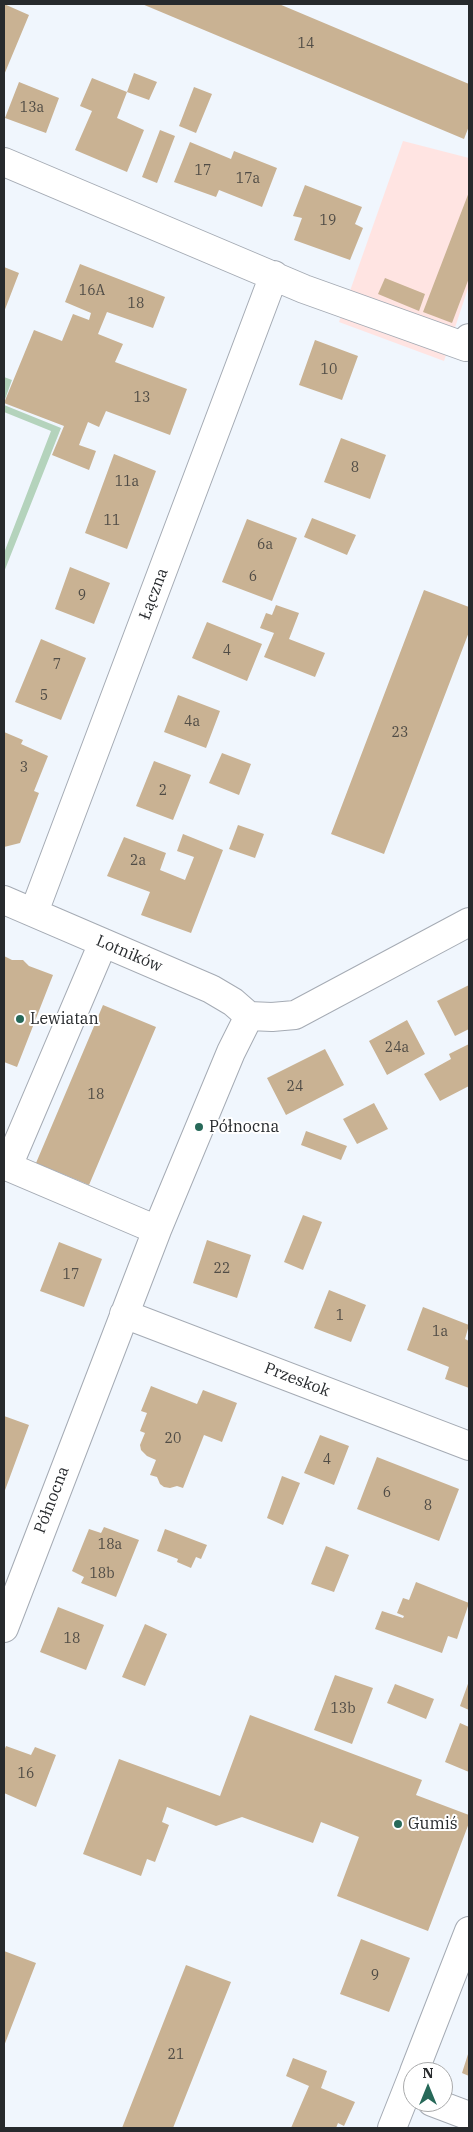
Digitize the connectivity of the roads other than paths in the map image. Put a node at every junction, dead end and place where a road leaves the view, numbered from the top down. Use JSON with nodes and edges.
{"nodes":[{"id":1,"x":4,"y":162,"type":"edge"},
{"id":2,"x":274,"y":275,"type":"junction"},
{"id":3,"x":469,"y":338,"type":"edge"},
{"id":4,"x":4,"y":900,"type":"edge"},
{"id":5,"x":34,"y":912,"type":"junction"},
{"id":6,"x":469,"y":922,"type":"edge"},
{"id":7,"x":103,"y":943,"type":"junction"},
{"id":8,"x":249,"y":1016,"type":"junction"},
{"id":9,"x":6,"y":1166,"type":"edge"},
{"id":10,"x":156,"y":1230,"type":"junction"},
{"id":11,"x":124,"y":1314,"type":"junction"},
{"id":12,"x":469,"y":1446,"type":"edge"},
{"id":13,"x":4,"y":1628,"type":"edge"},
{"id":14,"x":469,"y":1931,"type":"edge"},
{"id":15,"x":420,"y":2062,"type":"edge"},
{"id":16,"x":403,"y":2103,"type":"edge"},
{"id":17,"x":453,"y":2110,"type":"edge"},
{"id":18,"x":469,"y":2116,"type":"edge"},
{"id":19,"x":392,"y":2128,"type":"edge"}],
"edges":[{"from":1,"to":2,"type":"street"},
{"from":2,"to":3,"type":"street"},
{"from":2,"to":5,"type":"street","name":"Łączna"},
{"from":4,"to":5,"type":"street","name":"Lotników"},
{"from":5,"to":7,"type":"street","name":"Lotników"},
{"from":6,"to":8,"type":"street"},
{"from":7,"to":8,"type":"street","name":"Lotników"},
{"from":7,"to":9,"type":"street"},
{"from":8,"to":10,"type":"street","name":"Północna"},
{"from":9,"to":10,"type":"street"},
{"from":10,"to":11,"type":"street","name":"Północna"},
{"from":11,"to":12,"type":"street","name":"Przeskok"},
{"from":11,"to":13,"type":"street","name":"Północna"},
{"from":14,"to":15,"type":"street"},
{"from":16,"to":19,"type":"street"},
{"from":17,"to":18,"type":"street"}]}
